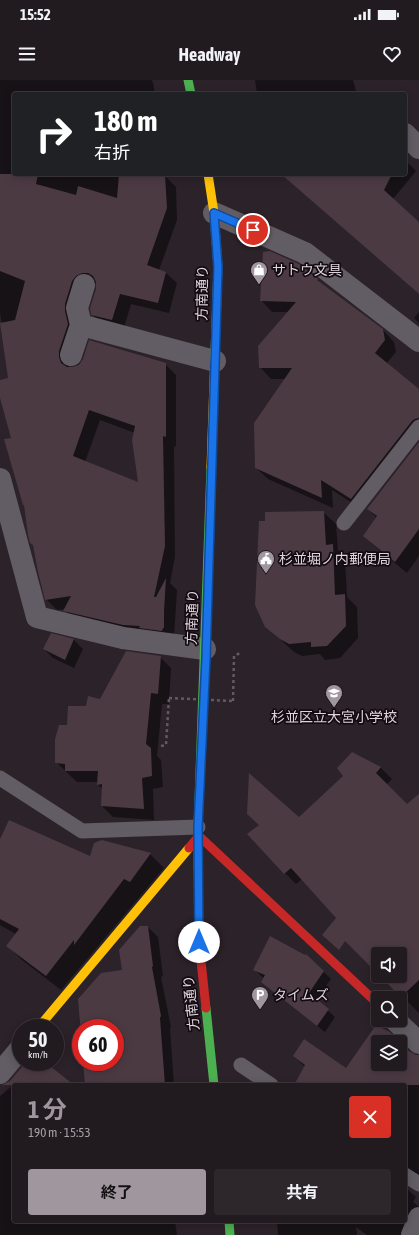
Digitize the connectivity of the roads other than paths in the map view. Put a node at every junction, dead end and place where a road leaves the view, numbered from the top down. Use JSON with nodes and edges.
{"nodes":[{"id":1,"x":188,"y":80,"type":"edge"},
{"id":2,"x":191,"y":92,"type":"edge"},
{"id":3,"x":407,"y":136,"type":"edge"},
{"id":4,"x":419,"y":148,"type":"edge"},
{"id":5,"x":208,"y":176,"type":"edge"},
{"id":6,"x":214,"y":213,"type":"junction"},
{"id":7,"x":84,"y":285,"type":"dead end"},
{"id":8,"x":81,"y":325,"type":"junction"},
{"id":9,"x":419,"y":341,"type":"edge"},
{"id":10,"x":71,"y":355,"type":"dead end"},
{"id":11,"x":215,"y":361,"type":"junction"},
{"id":12,"x":419,"y":427,"type":"edge"},
{"id":13,"x":0,"y":479,"type":"edge"},
{"id":14,"x":344,"y":523,"type":"dead end"},
{"id":15,"x":205,"y":649,"type":"junction"},
{"id":16,"x":0,"y":778,"type":"edge"},
{"id":17,"x":199,"y":832,"type":"junction"},
{"id":18,"x":371,"y":997,"type":"edge"},
{"id":19,"x":45,"y":1019,"type":"edge"},
{"id":20,"x":402,"y":1027,"type":"edge"},
{"id":21,"x":419,"y":1043,"type":"edge"},
{"id":22,"x":12,"y":1059,"type":"edge"},
{"id":23,"x":241,"y":1065,"type":"dead end"},
{"id":24,"x":0,"y":1073,"type":"edge"},
{"id":25,"x":214,"y":1083,"type":"edge"},
{"id":26,"x":268,"y":1083,"type":"edge"},
{"id":27,"x":407,"y":1175,"type":"edge"},
{"id":28,"x":419,"y":1184,"type":"edge"},
{"id":29,"x":419,"y":1218,"type":"edge"},
{"id":30,"x":229,"y":1223,"type":"edge"},
{"id":31,"x":230,"y":1235,"type":"edge"},
{"id":32,"x":412,"y":1235,"type":"edge"}],
"edges":[{"from":1,"to":2,"type":"main road"},
{"from":3,"to":4,"type":"street"},
{"from":5,"to":6,"type":"main road","name":"方南通り"},
{"from":6,"to":9,"type":"street"},
{"from":6,"to":11,"type":"main road","name":"方南通り"},
{"from":7,"to":8,"type":"street"},
{"from":8,"to":10,"type":"street"},
{"from":8,"to":11,"type":"street"},
{"from":11,"to":15,"type":"main road","name":"方南通り"},
{"from":12,"to":14,"type":"lane"},
{"from":13,"to":15,"type":"street"},
{"from":15,"to":17,"type":"main road","name":"方南通り"},
{"from":16,"to":17,"type":"lane"},
{"from":17,"to":18,"type":"main road"},
{"from":17,"to":19,"type":"main road"},
{"from":17,"to":25,"type":"main road","name":"方南通り"},
{"from":20,"to":21,"type":"street"},
{"from":22,"to":24,"type":"street"},
{"from":23,"to":26,"type":"lane"},
{"from":27,"to":28,"type":"lane"},
{"from":29,"to":32,"type":"street"},
{"from":30,"to":31,"type":"main road"}]}
